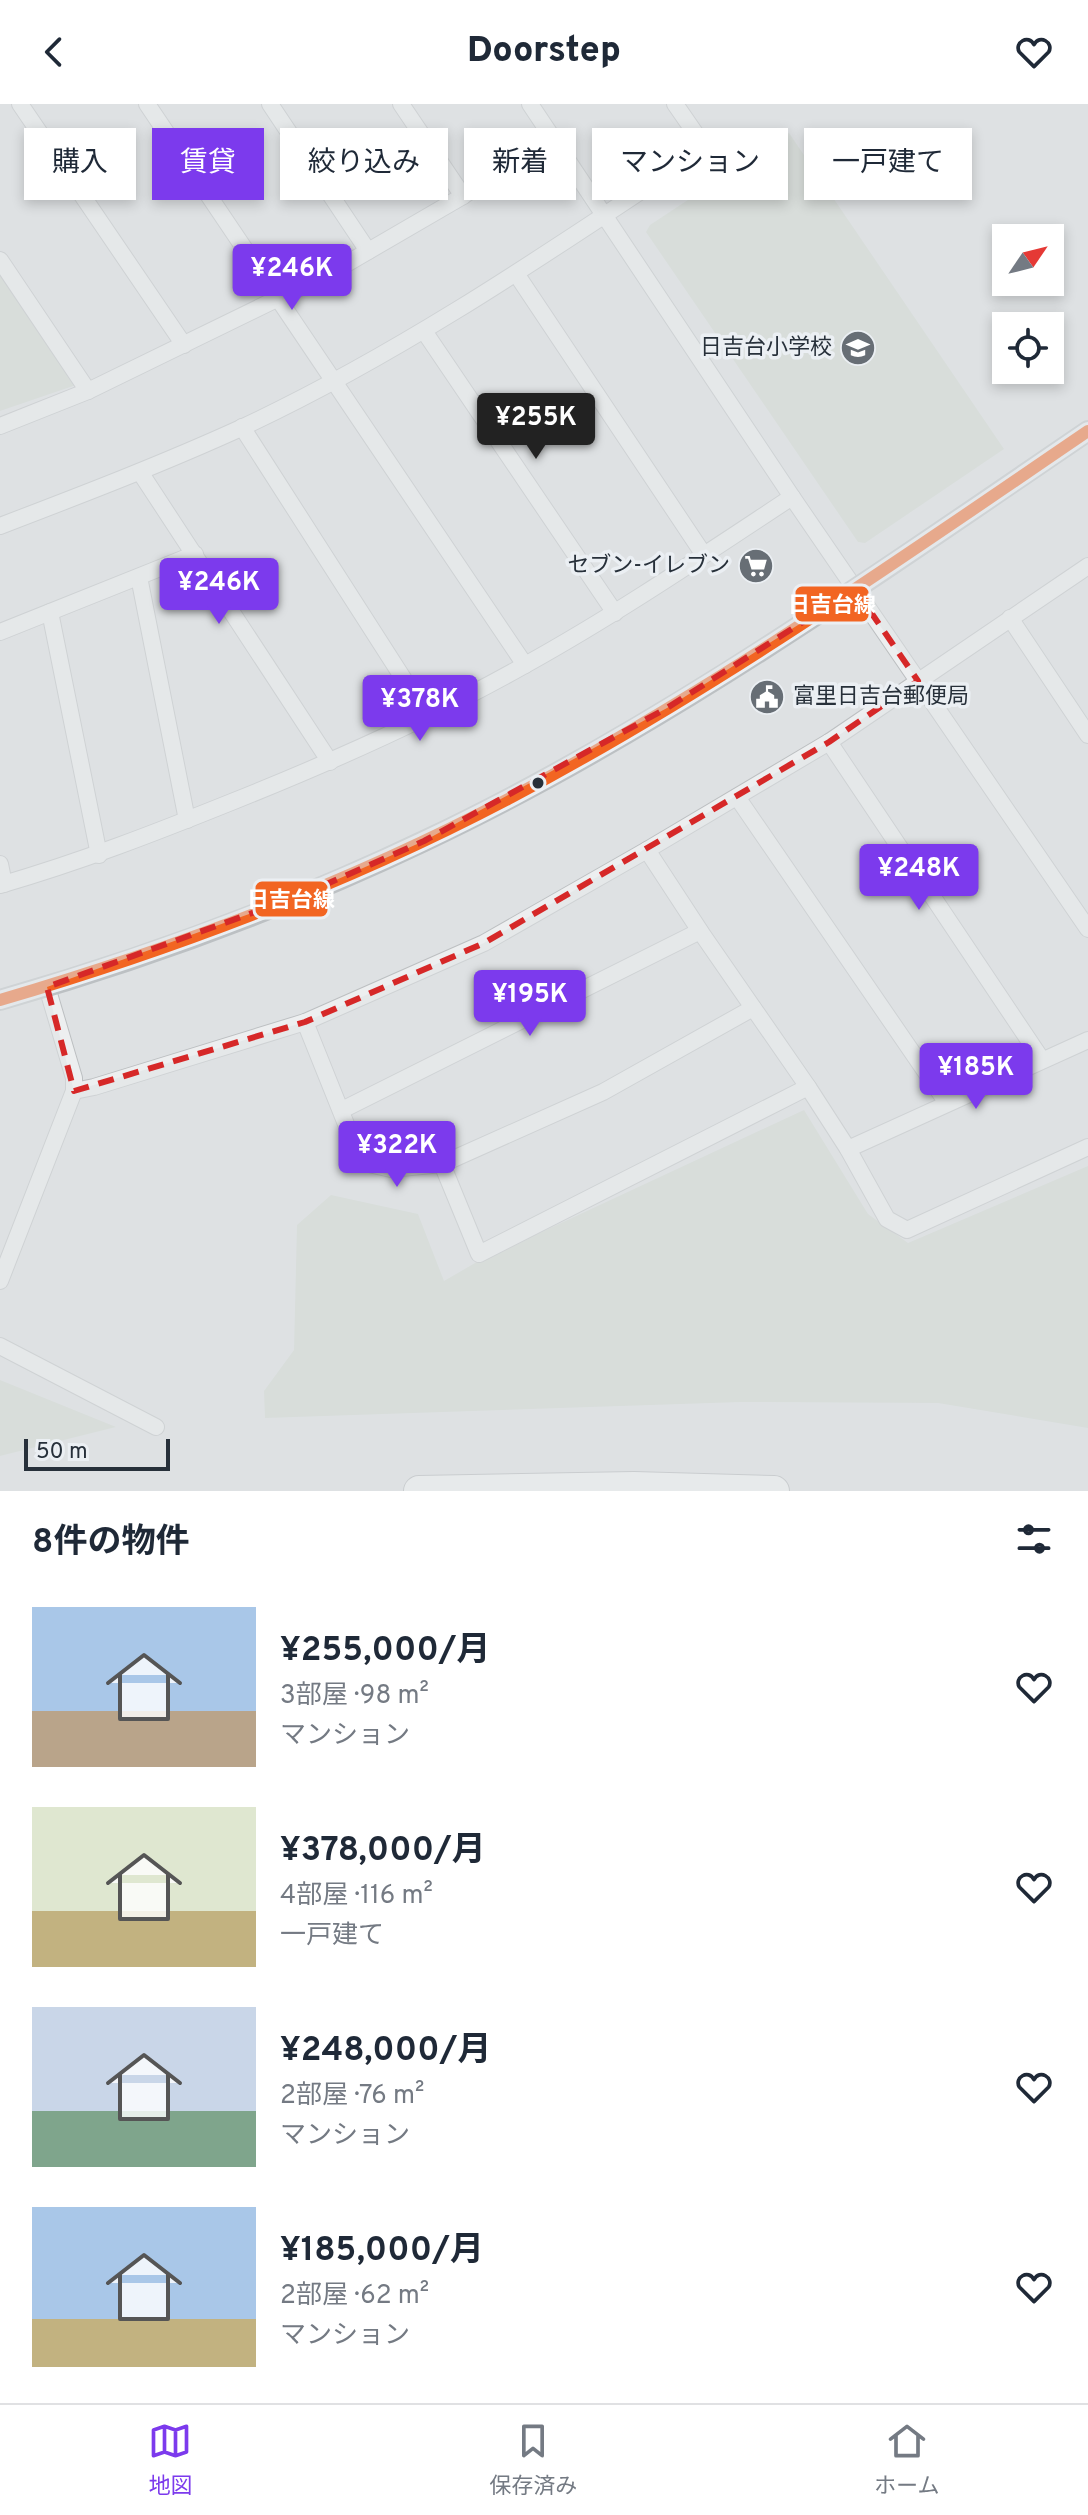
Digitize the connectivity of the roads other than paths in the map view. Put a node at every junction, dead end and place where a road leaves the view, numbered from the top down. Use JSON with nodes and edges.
{"nodes":[{"id":1,"x":20,"y":104,"type":"edge"},
{"id":2,"x":147,"y":104,"type":"edge"},
{"id":3,"x":270,"y":104,"type":"edge"},
{"id":4,"x":401,"y":104,"type":"edge"},
{"id":5,"x":530,"y":104,"type":"edge"},
{"id":6,"x":675,"y":104,"type":"edge"},
{"id":7,"x":546,"y":128,"type":"edge"},
{"id":8,"x":576,"y":173,"type":"edge"},
{"id":9,"x":463,"y":196,"type":"joint"},
{"id":10,"x":605,"y":215,"type":"junction"},
{"id":11,"x":368,"y":251,"type":"junction"},
{"id":12,"x":0,"y":260,"type":"edge"},
{"id":13,"x":517,"y":275,"type":"junction"},
{"id":14,"x":277,"y":297,"type":"junction"},
{"id":15,"x":424,"y":331,"type":"junction"},
{"id":16,"x":184,"y":345,"type":"junction"},
{"id":17,"x":333,"y":381,"type":"junction"},
{"id":18,"x":88,"y":391,"type":"junction"},
{"id":19,"x":0,"y":426,"type":"edge"},
{"id":20,"x":242,"y":427,"type":"junction"},
{"id":21,"x":1088,"y":431,"type":"edge"},
{"id":22,"x":140,"y":472,"type":"junction"},
{"id":23,"x":792,"y":497,"type":"junction"},
{"id":24,"x":0,"y":526,"type":"edge"},
{"id":25,"x":195,"y":554,"type":"junction"},
{"id":26,"x":704,"y":555,"type":"junction"},
{"id":27,"x":1088,"y":566,"type":"edge"},
{"id":28,"x":139,"y":577,"type":"junction"},
{"id":29,"x":855,"y":589,"type":"junction"},
{"id":30,"x":50,"y":612,"type":"junction"},
{"id":31,"x":615,"y":613,"type":"junction"},
{"id":32,"x":1010,"y":618,"type":"junction"},
{"id":33,"x":0,"y":632,"type":"edge"},
{"id":34,"x":525,"y":665,"type":"junction"},
{"id":35,"x":918,"y":681,"type":"junction"},
{"id":36,"x":428,"y":717,"type":"junction"},
{"id":37,"x":1088,"y":735,"type":"edge"},
{"id":38,"x":829,"y":742,"type":"junction"},
{"id":39,"x":330,"y":762,"type":"junction"},
{"id":40,"x":737,"y":797,"type":"junction"},
{"id":41,"x":187,"y":820,"type":"junction"},
{"id":42,"x":647,"y":850,"type":"junction"},
{"id":43,"x":99,"y":855,"type":"junction"},
{"id":44,"x":0,"y":864,"type":"edge"},
{"id":45,"x":2,"y":885,"type":"edge"},
{"id":46,"x":1088,"y":929,"type":"edge"},
{"id":47,"x":700,"y":931,"type":"junction"},
{"id":48,"x":47,"y":987,"type":"junction"},
{"id":49,"x":0,"y":1000,"type":"edge"},
{"id":50,"x":753,"y":1008,"type":"junction"},
{"id":51,"x":305,"y":1022,"type":"junction"},
{"id":52,"x":1088,"y":1040,"type":"edge"},
{"id":53,"x":1042,"y":1060,"type":"junction"},
{"id":54,"x":808,"y":1087,"type":"junction"},
{"id":55,"x":74,"y":1091,"type":"junction"},
{"id":56,"x":947,"y":1103,"type":"junction"},
{"id":57,"x":342,"y":1110,"type":"junction"},
{"id":58,"x":1088,"y":1147,"type":"edge"},
{"id":59,"x":848,"y":1149,"type":"junction"},
{"id":60,"x":442,"y":1164,"type":"junction"},
{"id":61,"x":0,"y":1281,"type":"edge"},
{"id":62,"x":0,"y":1346,"type":"edge"},
{"id":63,"x":156,"y":1427,"type":"dead end"},
{"id":64,"x":419,"y":1491,"type":"edge"},
{"id":65,"x":774,"y":1491,"type":"edge"}],
"edges":[{"from":1,"to":16,"type":"street"},
{"from":2,"to":14,"type":"street"},
{"from":3,"to":11,"type":"street"},
{"from":4,"to":9,"type":"street"},
{"from":5,"to":7,"type":"street"},
{"from":6,"to":10,"type":"street"},
{"from":8,"to":10,"type":"street"},
{"from":9,"to":11,"type":"street"},
{"from":10,"to":13,"type":"street"},
{"from":10,"to":23,"type":"street"},
{"from":11,"to":14,"type":"street"},
{"from":12,"to":18,"type":"street"},
{"from":13,"to":15,"type":"street"},
{"from":13,"to":26,"type":"street"},
{"from":14,"to":16,"type":"street"},
{"from":14,"to":17,"type":"street"},
{"from":15,"to":17,"type":"street"},
{"from":15,"to":31,"type":"street"},
{"from":16,"to":18,"type":"street"},
{"from":17,"to":20,"type":"street"},
{"from":17,"to":34,"type":"street"},
{"from":18,"to":19,"type":"street"},
{"from":20,"to":22,"type":"street"},
{"from":20,"to":36,"type":"street"},
{"from":21,"to":29,"type":"street"},
{"from":22,"to":24,"type":"street"},
{"from":22,"to":25,"type":"street"},
{"from":23,"to":26,"type":"street"},
{"from":23,"to":29,"type":"street"},
{"from":25,"to":28,"type":"street"},
{"from":25,"to":39,"type":"street"},
{"from":26,"to":31,"type":"street"},
{"from":27,"to":32,"type":"street"},
{"from":28,"to":30,"type":"street"},
{"from":28,"to":41,"type":"street"},
{"from":29,"to":35,"type":"street"},
{"from":29,"to":48,"type":"street"},
{"from":30,"to":33,"type":"street"},
{"from":30,"to":43,"type":"street"},
{"from":31,"to":34,"type":"street"},
{"from":32,"to":35,"type":"street"},
{"from":32,"to":37,"type":"street"},
{"from":34,"to":36,"type":"street"},
{"from":35,"to":38,"type":"street"},
{"from":35,"to":46,"type":"street"},
{"from":36,"to":39,"type":"street"},
{"from":38,"to":40,"type":"street"},
{"from":38,"to":53,"type":"street"},
{"from":39,"to":41,"type":"street"},
{"from":40,"to":42,"type":"street"},
{"from":40,"to":56,"type":"street"},
{"from":41,"to":43,"type":"street"},
{"from":42,"to":47,"type":"street"},
{"from":42,"to":51,"type":"street"},
{"from":43,"to":45,"type":"street"},
{"from":44,"to":45,"type":"street"},
{"from":47,"to":50,"type":"street"},
{"from":47,"to":57,"type":"street"},
{"from":48,"to":49,"type":"street"},
{"from":48,"to":55,"type":"street"},
{"from":50,"to":54,"type":"street"},
{"from":50,"to":60,"type":"street"},
{"from":51,"to":55,"type":"street"},
{"from":51,"to":57,"type":"street"},
{"from":52,"to":53,"type":"street"},
{"from":53,"to":56,"type":"street"},
{"from":54,"to":59,"type":"street"},
{"from":54,"to":60,"type":"street"},
{"from":55,"to":61,"type":"street"},
{"from":56,"to":59,"type":"street"},
{"from":57,"to":60,"type":"street"},
{"from":58,"to":59,"type":"street"},
{"from":62,"to":63,"type":"street"},
{"from":64,"to":65,"type":"highway"}]}
